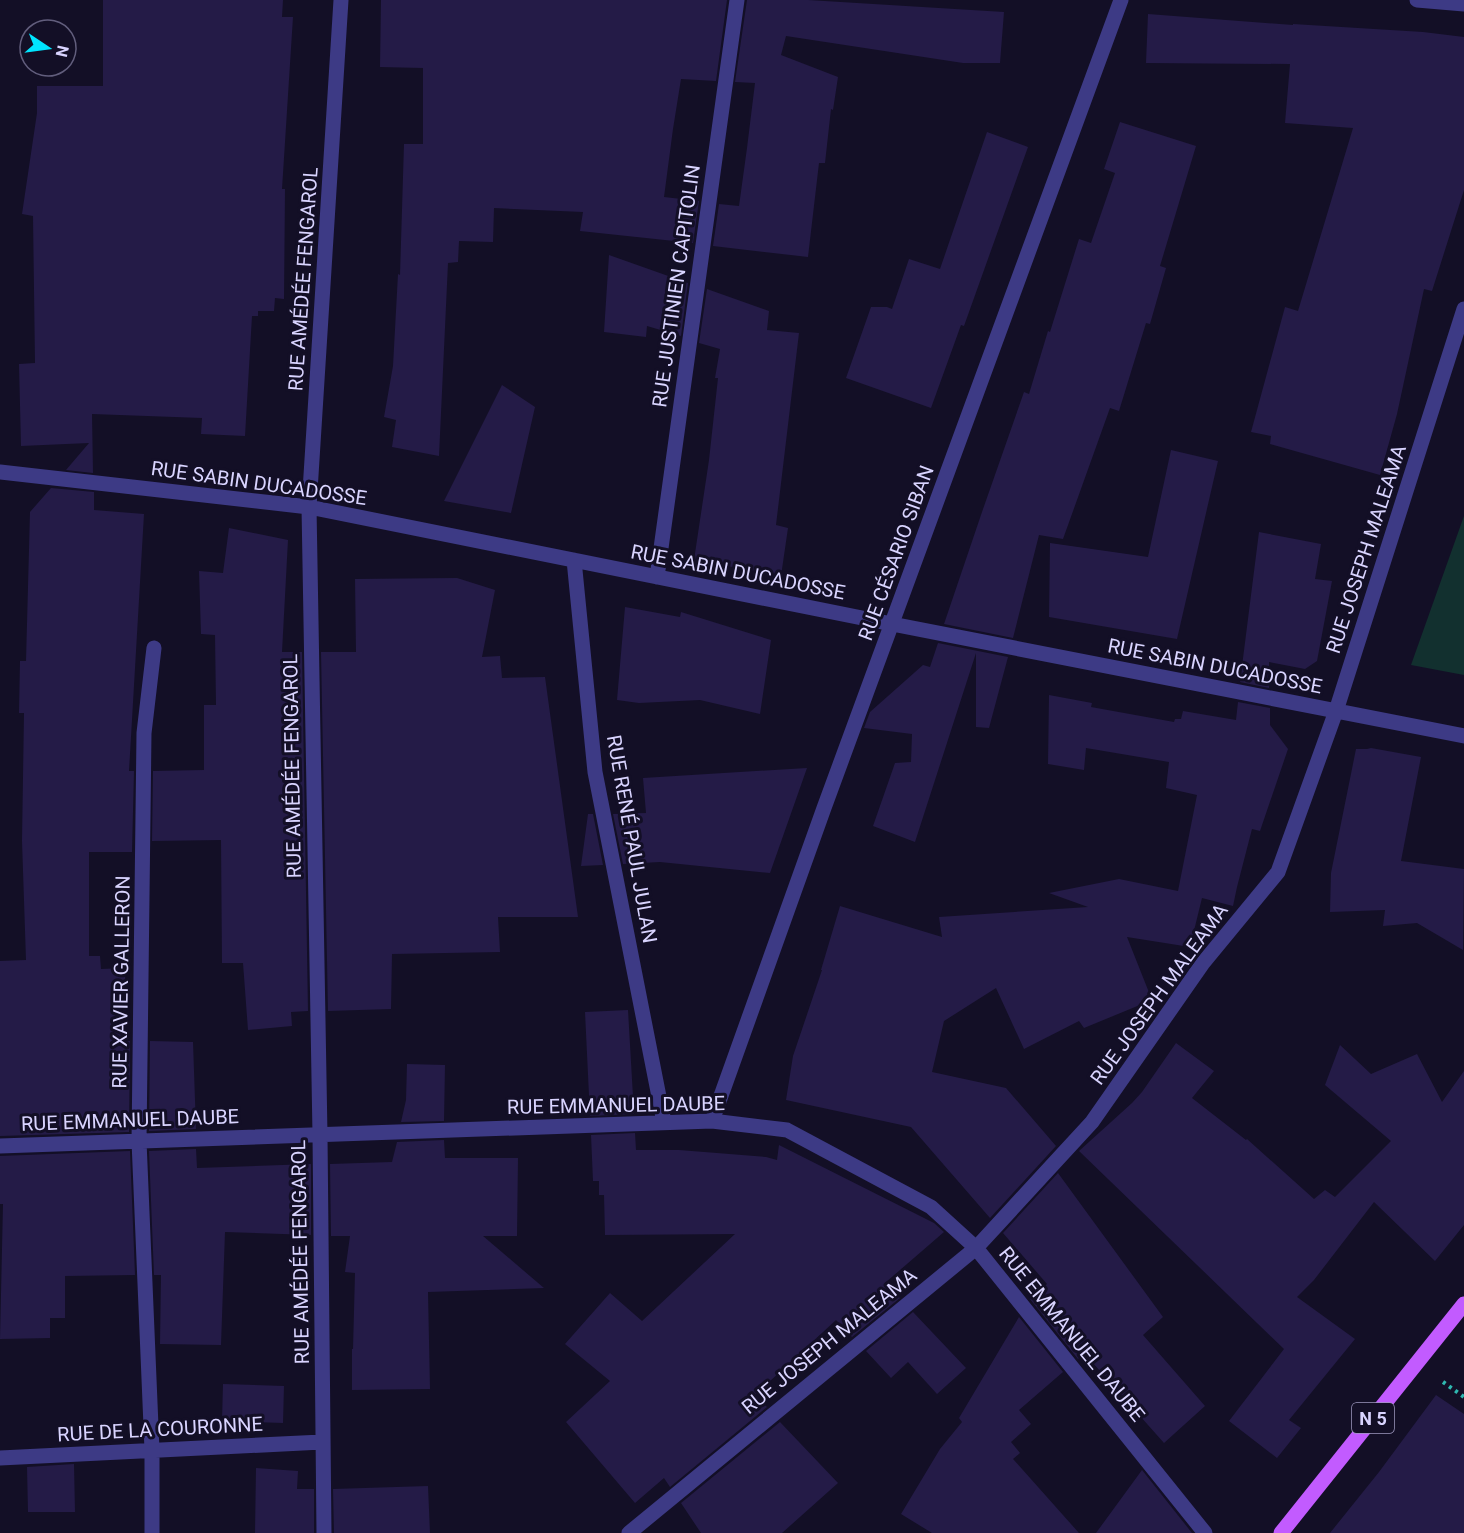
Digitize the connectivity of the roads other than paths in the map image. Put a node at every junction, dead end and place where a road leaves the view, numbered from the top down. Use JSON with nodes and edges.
{"nodes":[{"id":1,"x":341,"y":0,"type":"edge"},
{"id":2,"x":737,"y":0,"type":"edge"},
{"id":3,"x":1121,"y":0,"type":"edge"},
{"id":4,"x":1417,"y":0,"type":"edge"},
{"id":5,"x":1464,"y":4,"type":"edge"},
{"id":6,"x":1464,"y":309,"type":"edge"},
{"id":7,"x":0,"y":472,"type":"edge"},
{"id":8,"x":309,"y":507,"type":"junction"},
{"id":9,"x":574,"y":560,"type":"junction"},
{"id":10,"x":657,"y":577,"type":"junction"},
{"id":11,"x":892,"y":624,"type":"junction"},
{"id":12,"x":154,"y":648,"type":"dead end"},
{"id":13,"x":1336,"y":711,"type":"junction"},
{"id":14,"x":1464,"y":736,"type":"edge"},
{"id":15,"x":711,"y":1121,"type":"junction"},
{"id":16,"x":664,"y":1122,"type":"junction"},
{"id":17,"x":320,"y":1135,"type":"junction"},
{"id":18,"x":139,"y":1141,"type":"junction"},
{"id":19,"x":0,"y":1146,"type":"edge"},
{"id":20,"x":976,"y":1248,"type":"junction"},
{"id":21,"x":1464,"y":1304,"type":"edge"},
{"id":22,"x":322,"y":1442,"type":"junction"},
{"id":23,"x":152,"y":1450,"type":"junction"},
{"id":24,"x":0,"y":1458,"type":"edge"},
{"id":25,"x":152,"y":1533,"type":"edge"},
{"id":26,"x":324,"y":1533,"type":"edge"},
{"id":27,"x":629,"y":1533,"type":"edge"},
{"id":28,"x":1204,"y":1533,"type":"edge"},
{"id":29,"x":1281,"y":1533,"type":"edge"}],
"edges":[{"from":1,"to":8,"type":"street","name":"RUE AMÉDÉE FENGAROL"},
{"from":2,"to":10,"type":"street","name":"RUE JUSTINIEN CAPITOLIN"},
{"from":3,"to":11,"type":"street","name":"RUE CÉSARIO SIBAN"},
{"from":4,"to":5,"type":"street"},
{"from":6,"to":13,"type":"street","name":"RUE JOSEPH MALEAMA"},
{"from":7,"to":8,"type":"street","name":"RUE SABIN DUCADOSSE"},
{"from":8,"to":9,"type":"street","name":"RUE SABIN DUCADOSSE"},
{"from":8,"to":17,"type":"street","name":"RUE AMÉDÉE FENGAROL"},
{"from":9,"to":10,"type":"street","name":"RUE SABIN DUCADOSSE"},
{"from":9,"to":16,"type":"street","name":"RUE RENÉ PAUL JULAN"},
{"from":10,"to":11,"type":"street","name":"RUE SABIN DUCADOSSE"},
{"from":11,"to":13,"type":"street","name":"RUE SABIN DUCADOSSE"},
{"from":11,"to":15,"type":"street","name":"RUE CÉSARIO SIBAN"},
{"from":12,"to":18,"type":"street","name":"RUE XAVIER GALLERON"},
{"from":13,"to":14,"type":"street","name":"RUE SABIN DUCADOSSE"},
{"from":13,"to":20,"type":"street","name":"RUE JOSEPH MALEAMA"},
{"from":15,"to":16,"type":"street","name":"RUE EMMANUEL DAUBE"},
{"from":15,"to":20,"type":"street","name":"RUE EMMANUEL DAUBE"},
{"from":16,"to":17,"type":"street","name":"RUE EMMANUEL DAUBE"},
{"from":17,"to":18,"type":"street","name":"RUE EMMANUEL DAUBE"},
{"from":17,"to":22,"type":"street","name":"RUE AMÉDÉE FENGAROL"},
{"from":18,"to":19,"type":"street","name":"RUE EMMANUEL DAUBE"},
{"from":18,"to":23,"type":"street","name":"RUE XAVIER GALLERON"},
{"from":20,"to":27,"type":"street","name":"RUE JOSEPH MALEAMA"},
{"from":20,"to":28,"type":"street","name":"RUE EMMANUEL DAUBE"},
{"from":21,"to":29,"type":"main road","number":"N 5"},
{"from":22,"to":23,"type":"street","name":"RUE DE LA COURONNE"},
{"from":22,"to":26,"type":"street","name":"RUE AMÉDÉE FENGAROL"},
{"from":23,"to":24,"type":"street","name":"RUE DE LA COURONNE"},
{"from":23,"to":25,"type":"street","name":"RUE XAVIER GALLERON"}]}
